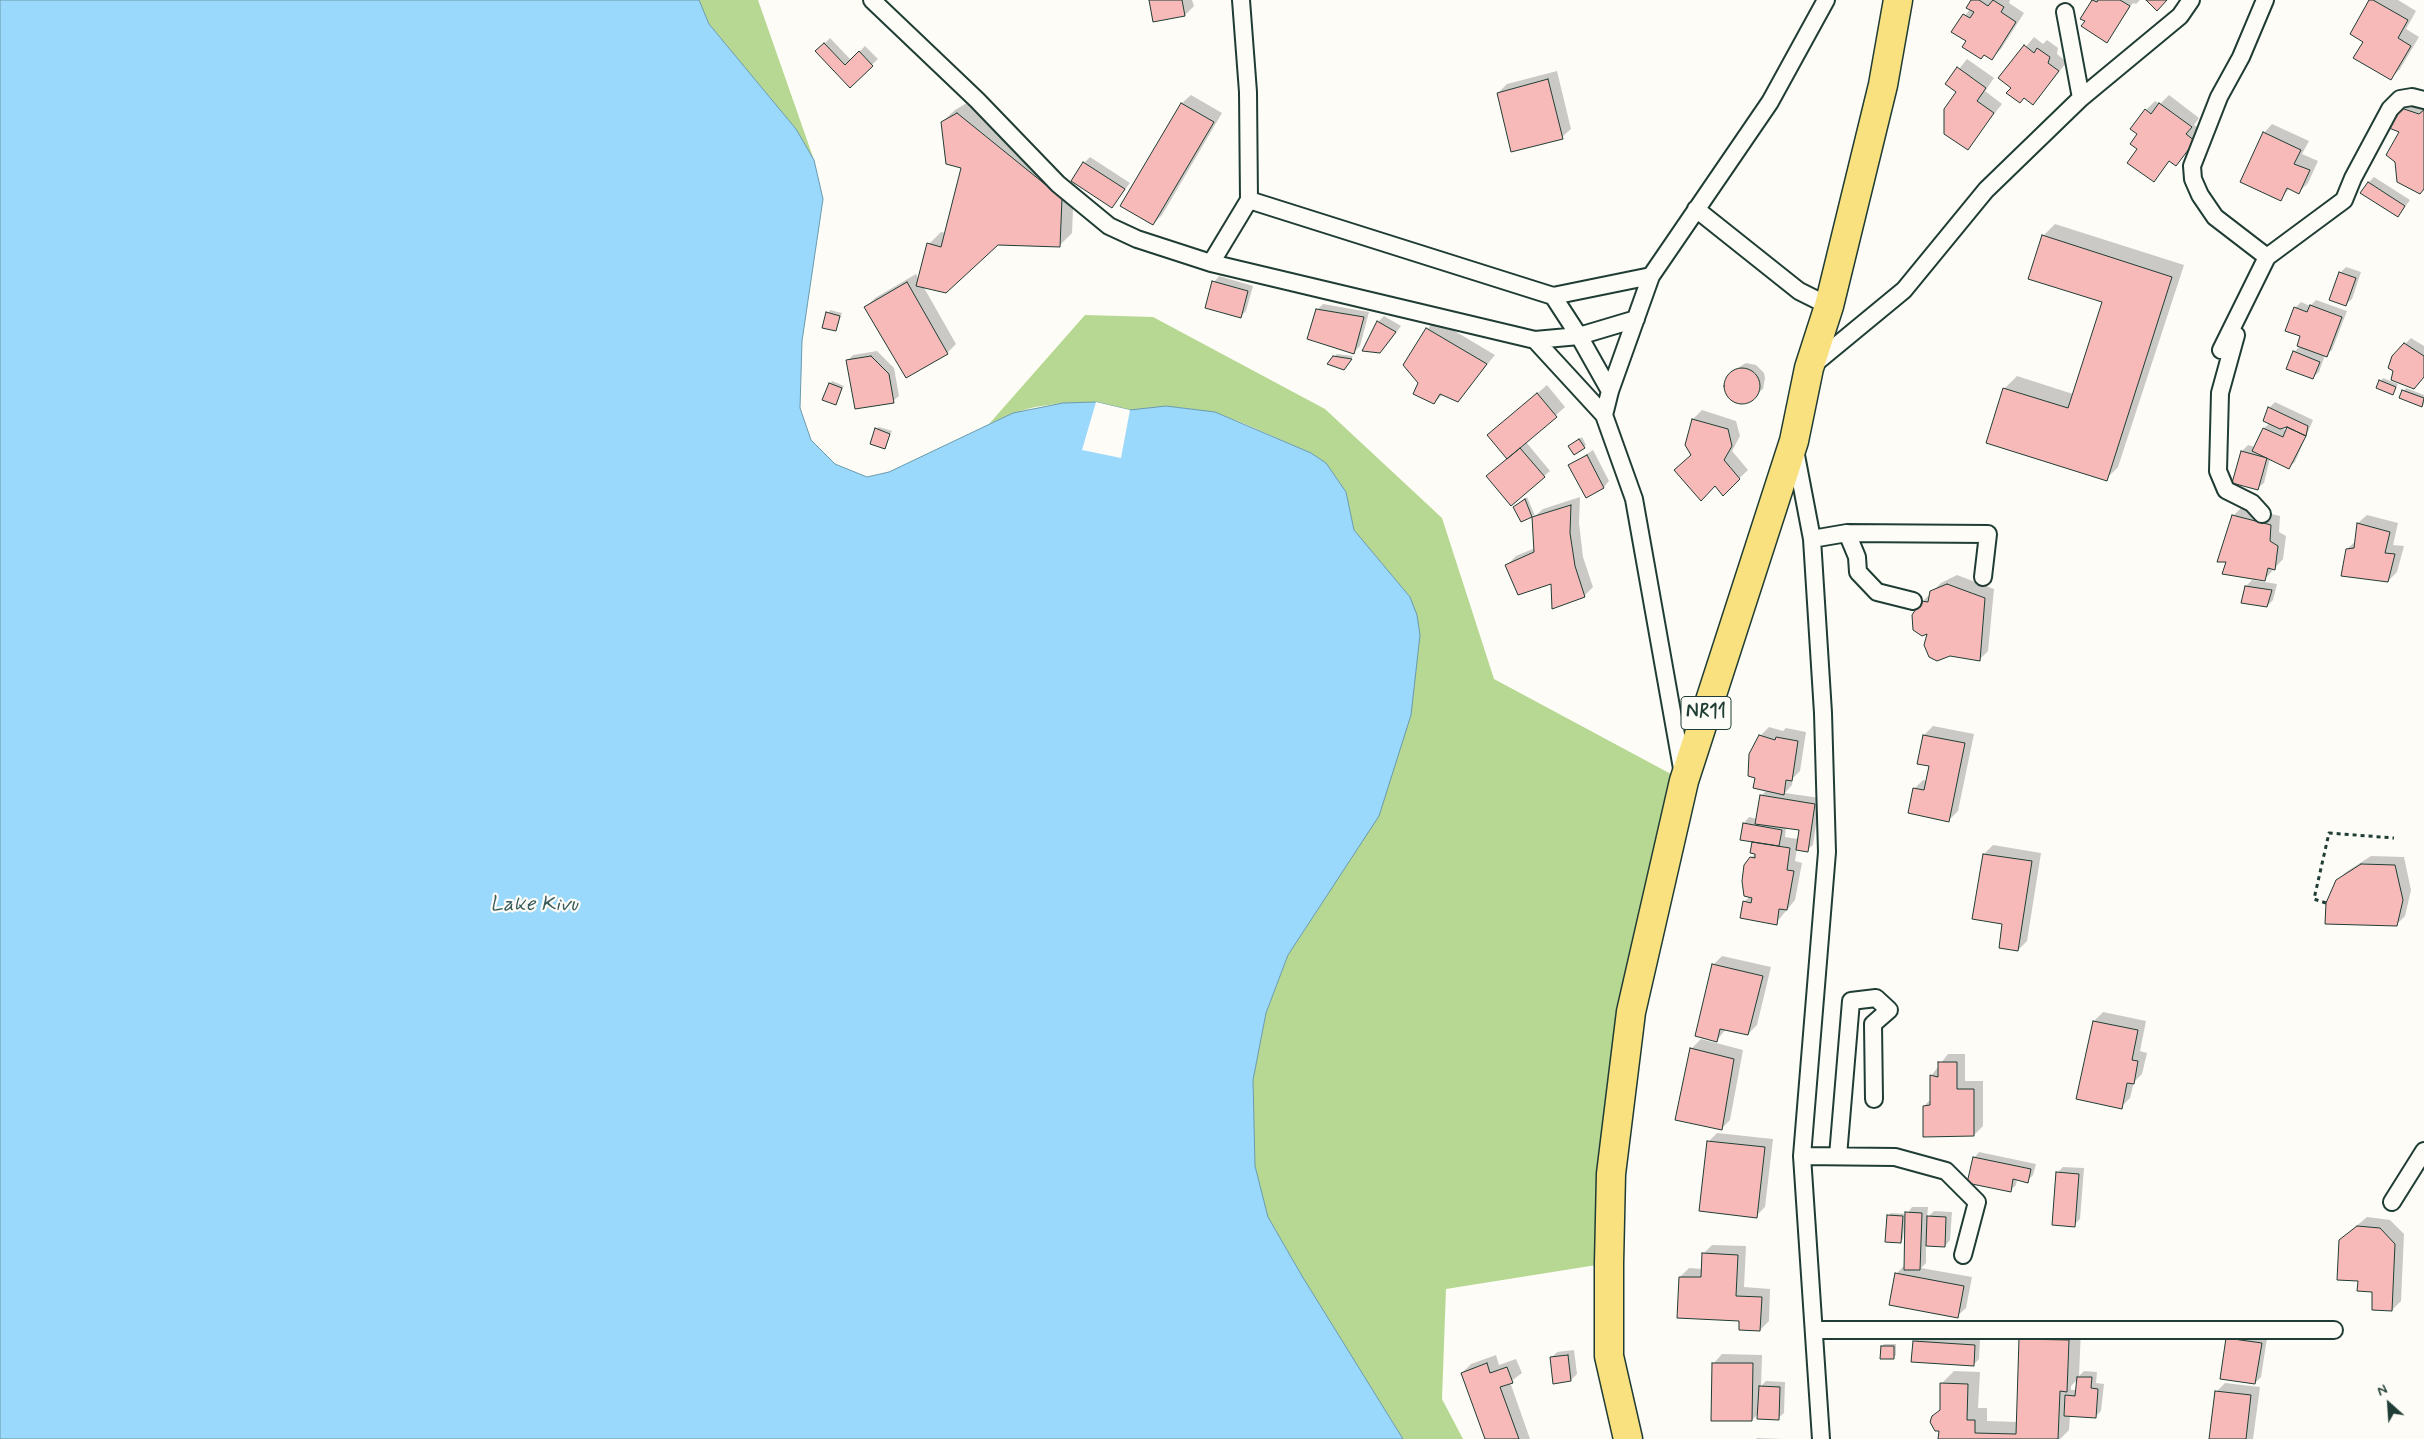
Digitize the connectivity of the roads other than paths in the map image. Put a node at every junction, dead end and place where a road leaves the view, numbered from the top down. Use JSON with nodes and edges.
{"nodes":[{"id":1,"x":872,"y":0,"type":"edge"},
{"id":2,"x":1241,"y":0,"type":"edge"},
{"id":3,"x":1826,"y":0,"type":"edge"},
{"id":4,"x":1898,"y":0,"type":"edge"},
{"id":5,"x":2191,"y":0,"type":"edge"},
{"id":6,"x":2265,"y":0,"type":"edge"},
{"id":7,"x":2065,"y":12,"type":"dead end"},
{"id":8,"x":2081,"y":98,"type":"junction"},
{"id":9,"x":2424,"y":100,"type":"edge"},
{"id":10,"x":1249,"y":200,"type":"junction"},
{"id":11,"x":1696,"y":209,"type":"junction"},
{"id":12,"x":2267,"y":257,"type":"junction"},
{"id":13,"x":1211,"y":263,"type":"junction"},
{"id":14,"x":1651,"y":276,"type":"junction"},
{"id":15,"x":1553,"y":296,"type":"junction"},
{"id":16,"x":2246,"y":297,"type":"junction"},
{"id":17,"x":1829,"y":306,"type":"junction"},
{"id":18,"x":1636,"y":320,"type":"junction"},
{"id":19,"x":1579,"y":336,"type":"junction"},
{"id":20,"x":1535,"y":340,"type":"junction"},
{"id":21,"x":2221,"y":350,"type":"dead end"},
{"id":22,"x":1809,"y":368,"type":"junction"},
{"id":23,"x":1610,"y":391,"type":"junction"},
{"id":24,"x":1604,"y":416,"type":"junction"},
{"id":25,"x":1794,"y":441,"type":"junction"},
{"id":26,"x":2262,"y":514,"type":"dead end"},
{"id":27,"x":1848,"y":533,"type":"junction"},
{"id":28,"x":1812,"y":539,"type":"junction"},
{"id":29,"x":1983,"y":577,"type":"dead end"},
{"id":30,"x":1913,"y":601,"type":"dead end"},
{"id":31,"x":1684,"y":781,"type":"junction"},
{"id":32,"x":1874,"y":1099,"type":"dead end"},
{"id":33,"x":2424,"y":1151,"type":"edge"},
{"id":34,"x":1802,"y":1156,"type":"junction"},
{"id":35,"x":1838,"y":1156,"type":"junction"},
{"id":36,"x":2392,"y":1202,"type":"dead end"},
{"id":37,"x":1963,"y":1255,"type":"dead end"},
{"id":38,"x":1814,"y":1330,"type":"junction"},
{"id":39,"x":2334,"y":1330,"type":"dead end"},
{"id":40,"x":1628,"y":1439,"type":"edge"},
{"id":41,"x":1821,"y":1439,"type":"edge"}],
"edges":[{"from":1,"to":13,"type":"street"},
{"from":2,"to":10,"type":"street"},
{"from":3,"to":11,"type":"street"},
{"from":4,"to":17,"type":"highway","number":"NR11"},
{"from":5,"to":8,"type":"street"},
{"from":6,"to":12,"type":"street"},
{"from":7,"to":8,"type":"street"},
{"from":8,"to":22,"type":"street"},
{"from":9,"to":12,"type":"street"},
{"from":10,"to":13,"type":"street"},
{"from":10,"to":15,"type":"street"},
{"from":11,"to":14,"type":"street"},
{"from":11,"to":17,"type":"street"},
{"from":12,"to":16,"type":"street"},
{"from":13,"to":20,"type":"street"},
{"from":14,"to":15,"type":"street"},
{"from":14,"to":18,"type":"street"},
{"from":15,"to":19,"type":"street"},
{"from":16,"to":21,"type":"street"},
{"from":16,"to":26,"type":"street"},
{"from":17,"to":22,"type":"highway","number":"NR11"},
{"from":18,"to":19,"type":"street"},
{"from":18,"to":23,"type":"street"},
{"from":19,"to":20,"type":"street"},
{"from":19,"to":23,"type":"street"},
{"from":20,"to":24,"type":"street"},
{"from":22,"to":25,"type":"highway","number":"NR11"},
{"from":23,"to":24,"type":"street"},
{"from":24,"to":31,"type":"street"},
{"from":25,"to":28,"type":"street"},
{"from":25,"to":31,"type":"highway","number":"NR11"},
{"from":27,"to":28,"type":"street"},
{"from":27,"to":29,"type":"street"},
{"from":27,"to":30,"type":"street"},
{"from":28,"to":34,"type":"street"},
{"from":31,"to":40,"type":"highway","number":"NR11"},
{"from":32,"to":35,"type":"street"},
{"from":33,"to":36,"type":"street"},
{"from":34,"to":35,"type":"street"},
{"from":34,"to":38,"type":"street"},
{"from":35,"to":37,"type":"street"},
{"from":38,"to":39,"type":"street"},
{"from":38,"to":41,"type":"street"}]}
